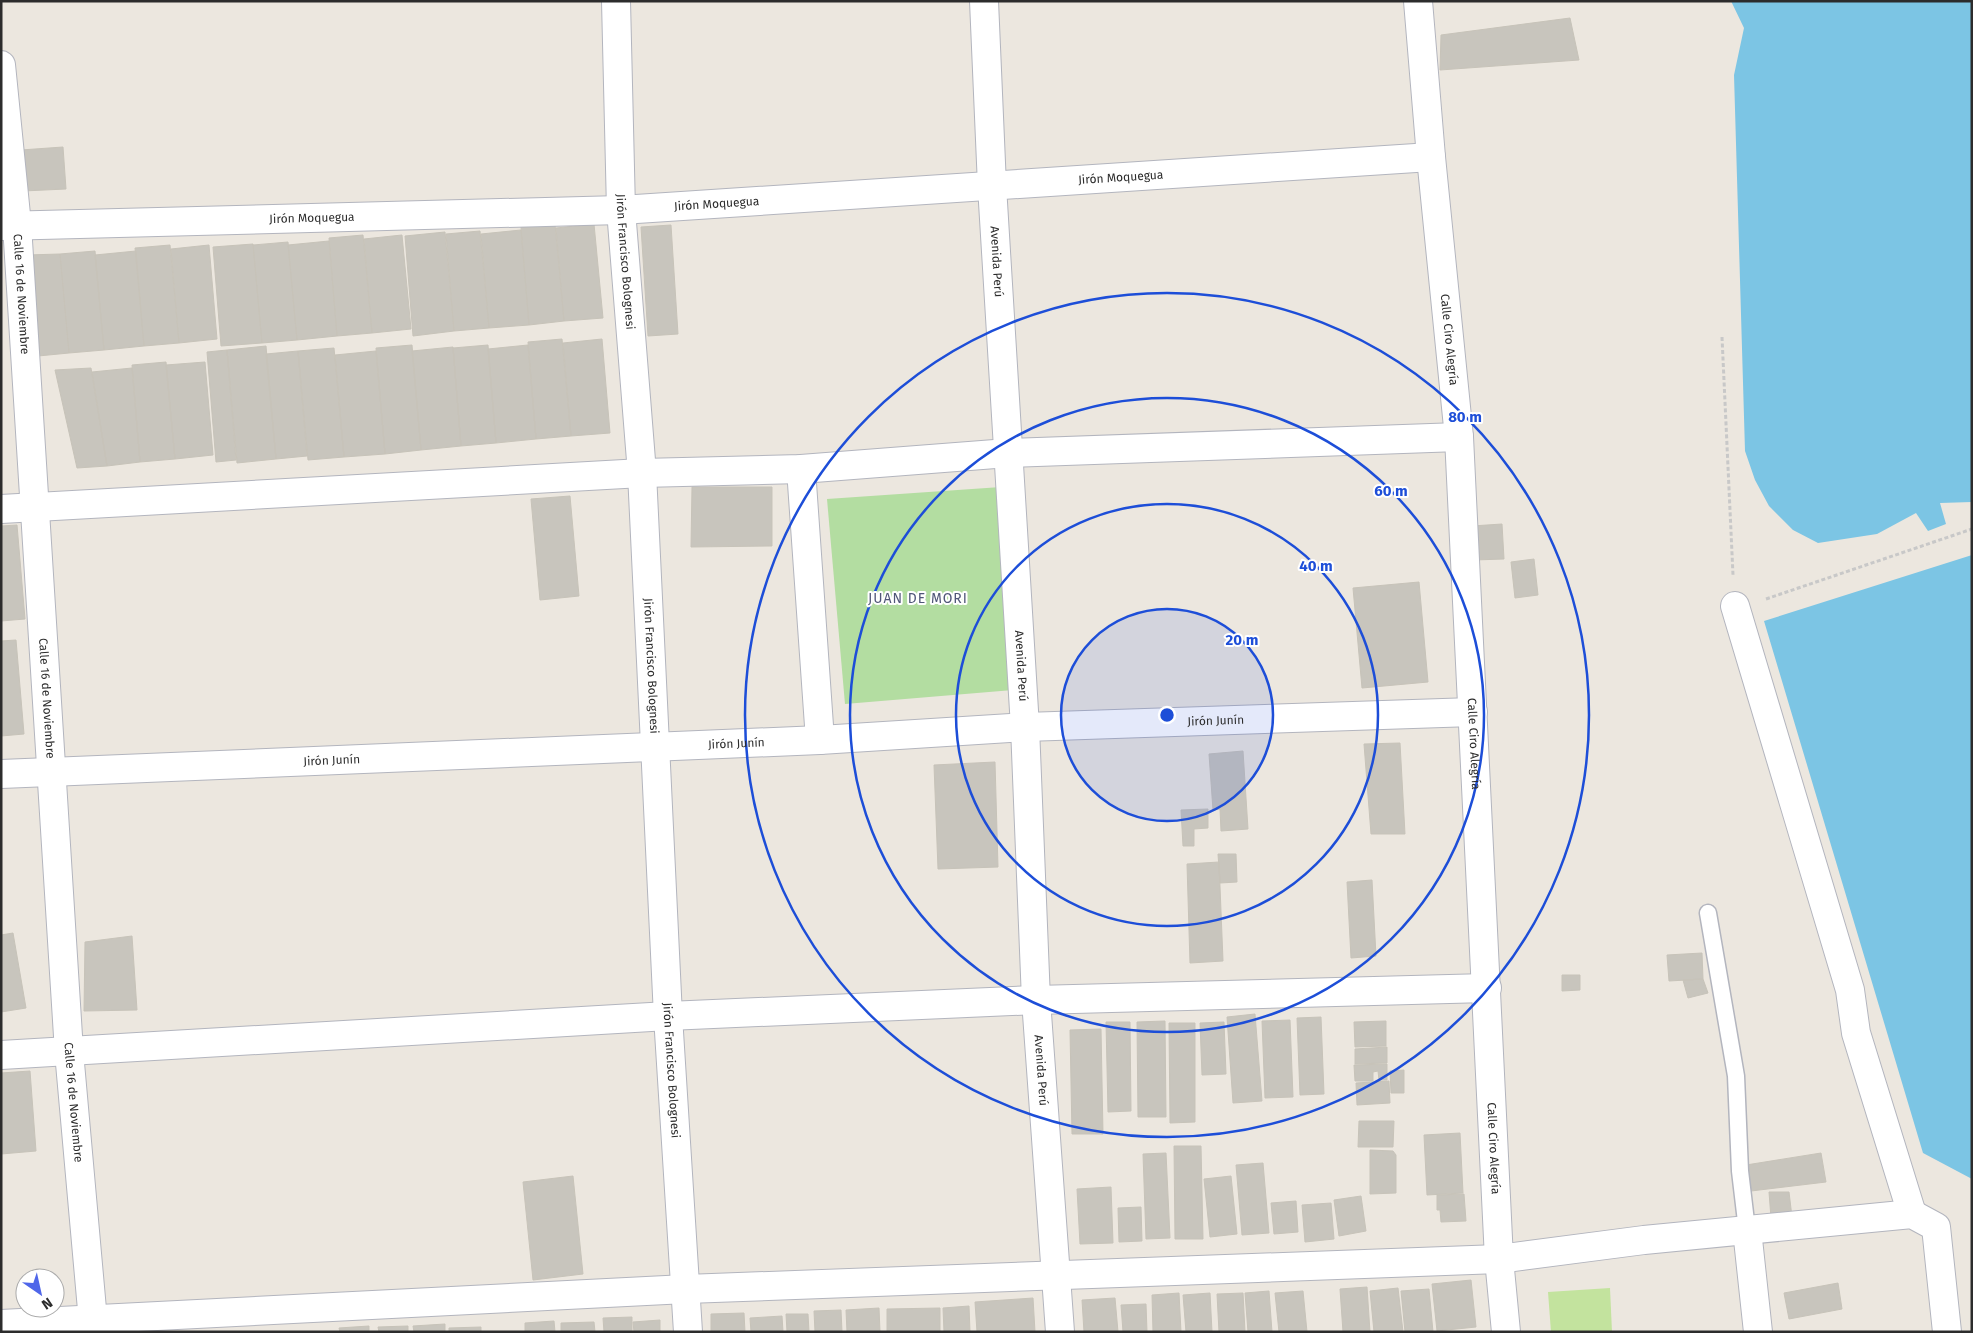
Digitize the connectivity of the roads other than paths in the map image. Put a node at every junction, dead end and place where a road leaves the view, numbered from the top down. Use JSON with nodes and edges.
{"nodes":[{"id":1,"x":616,"y":1,"type":"edge"},
{"id":2,"x":984,"y":1,"type":"edge"},
{"id":3,"x":1418,"y":1,"type":"edge"},
{"id":4,"x":1,"y":65,"type":"edge"},
{"id":5,"x":1431,"y":157,"type":"junction"},
{"id":6,"x":992,"y":186,"type":"junction"},
{"id":7,"x":621,"y":210,"type":"junction"},
{"id":8,"x":9,"y":225,"type":"edge"},
{"id":9,"x":1459,"y":437,"type":"junction"},
{"id":10,"x":1008,"y":453,"type":"junction"},
{"id":11,"x":801,"y":469,"type":"junction"},
{"id":12,"x":642,"y":473,"type":"junction"},
{"id":13,"x":35,"y":507,"type":"junction"},
{"id":14,"x":1,"y":509,"type":"edge"},
{"id":15,"x":1735,"y":606,"type":"road end"},
{"id":16,"x":1473,"y":712,"type":"junction"},
{"id":17,"x":1025,"y":727,"type":"junction"},
{"id":18,"x":820,"y":740,"type":"junction"},
{"id":19,"x":654,"y":747,"type":"junction"},
{"id":20,"x":52,"y":771,"type":"junction"},
{"id":21,"x":1,"y":774,"type":"edge"},
{"id":22,"x":1708,"y":913,"type":"dead end"},
{"id":23,"x":1487,"y":988,"type":"junction"},
{"id":24,"x":1036,"y":1000,"type":"junction"},
{"id":25,"x":668,"y":1016,"type":"junction"},
{"id":26,"x":69,"y":1052,"type":"junction"},
{"id":27,"x":1,"y":1055,"type":"edge"},
{"id":28,"x":1912,"y":1214,"type":"junction"},
{"id":29,"x":1747,"y":1230,"type":"junction"},
{"id":30,"x":1499,"y":1259,"type":"junction"},
{"id":31,"x":1056,"y":1274,"type":"junction"},
{"id":32,"x":686,"y":1289,"type":"junction"},
{"id":33,"x":1,"y":1324,"type":"edge"},
{"id":34,"x":94,"y":1326,"type":"edge"},
{"id":35,"x":688,"y":1332,"type":"edge"},
{"id":36,"x":1060,"y":1332,"type":"edge"},
{"id":37,"x":1506,"y":1332,"type":"edge"},
{"id":38,"x":1758,"y":1332,"type":"edge"},
{"id":39,"x":1947,"y":1332,"type":"edge"}],
"edges":[{"from":1,"to":7,"type":"street","name":"Jirón Francisco Bolognesi"},
{"from":2,"to":6,"type":"street","name":"Avenida Perú"},
{"from":3,"to":5,"type":"street","name":"Calle Ciro Alegría"},
{"from":4,"to":8,"type":"street","name":"Calle 16 de Noviembre"},
{"from":5,"to":6,"type":"street","name":"Jirón Moquegua"},
{"from":5,"to":9,"type":"street","name":"Calle Ciro Alegría"},
{"from":6,"to":7,"type":"street","name":"Jirón Moquegua"},
{"from":6,"to":10,"type":"street","name":"Avenida Perú"},
{"from":7,"to":8,"type":"street","name":"Jirón Moquegua"},
{"from":7,"to":12,"type":"street","name":"Jirón Francisco Bolognesi"},
{"from":8,"to":13,"type":"street","name":"Calle 16 de Noviembre"},
{"from":9,"to":10,"type":"street"},
{"from":9,"to":16,"type":"street","name":"Calle Ciro Alegría"},
{"from":10,"to":11,"type":"street"},
{"from":10,"to":17,"type":"street","name":"Avenida Perú"},
{"from":11,"to":12,"type":"street"},
{"from":11,"to":18,"type":"street"},
{"from":12,"to":13,"type":"street"},
{"from":12,"to":19,"type":"street","name":"Jirón Francisco Bolognesi"},
{"from":13,"to":14,"type":"street"},
{"from":13,"to":20,"type":"street","name":"Calle 16 de Noviembre"},
{"from":15,"to":28,"type":"street"},
{"from":16,"to":17,"type":"street","name":"Jirón Junín"},
{"from":16,"to":23,"type":"street","name":"Calle Ciro Alegría"},
{"from":17,"to":18,"type":"street","name":"Jirón Junín"},
{"from":17,"to":24,"type":"street","name":"Avenida Perú"},
{"from":18,"to":19,"type":"street","name":"Jirón Junín"},
{"from":19,"to":20,"type":"street","name":"Jirón Junín"},
{"from":19,"to":25,"type":"street","name":"Jirón Francisco Bolognesi"},
{"from":20,"to":21,"type":"street","name":"Jirón Junín"},
{"from":20,"to":26,"type":"street","name":"Calle 16 de Noviembre"},
{"from":22,"to":29,"type":"lane"},
{"from":23,"to":24,"type":"street"},
{"from":23,"to":30,"type":"street","name":"Calle Ciro Alegría"},
{"from":24,"to":25,"type":"street"},
{"from":24,"to":31,"type":"street","name":"Avenida Perú"},
{"from":25,"to":26,"type":"street"},
{"from":25,"to":32,"type":"street","name":"Jirón Francisco Bolognesi"},
{"from":26,"to":27,"type":"street"},
{"from":26,"to":34,"type":"street","name":"Calle 16 de Noviembre"},
{"from":28,"to":29,"type":"street"},
{"from":28,"to":39,"type":"street"},
{"from":29,"to":30,"type":"street"},
{"from":29,"to":38,"type":"street"},
{"from":30,"to":31,"type":"street"},
{"from":30,"to":37,"type":"street","name":"Calle Ciro Alegría"},
{"from":31,"to":32,"type":"street"},
{"from":31,"to":36,"type":"street","name":"Avenida Perú"},
{"from":32,"to":34,"type":"street"},
{"from":32,"to":35,"type":"street","name":"Jirón Francisco Bolognesi"},
{"from":33,"to":34,"type":"street"}]}
